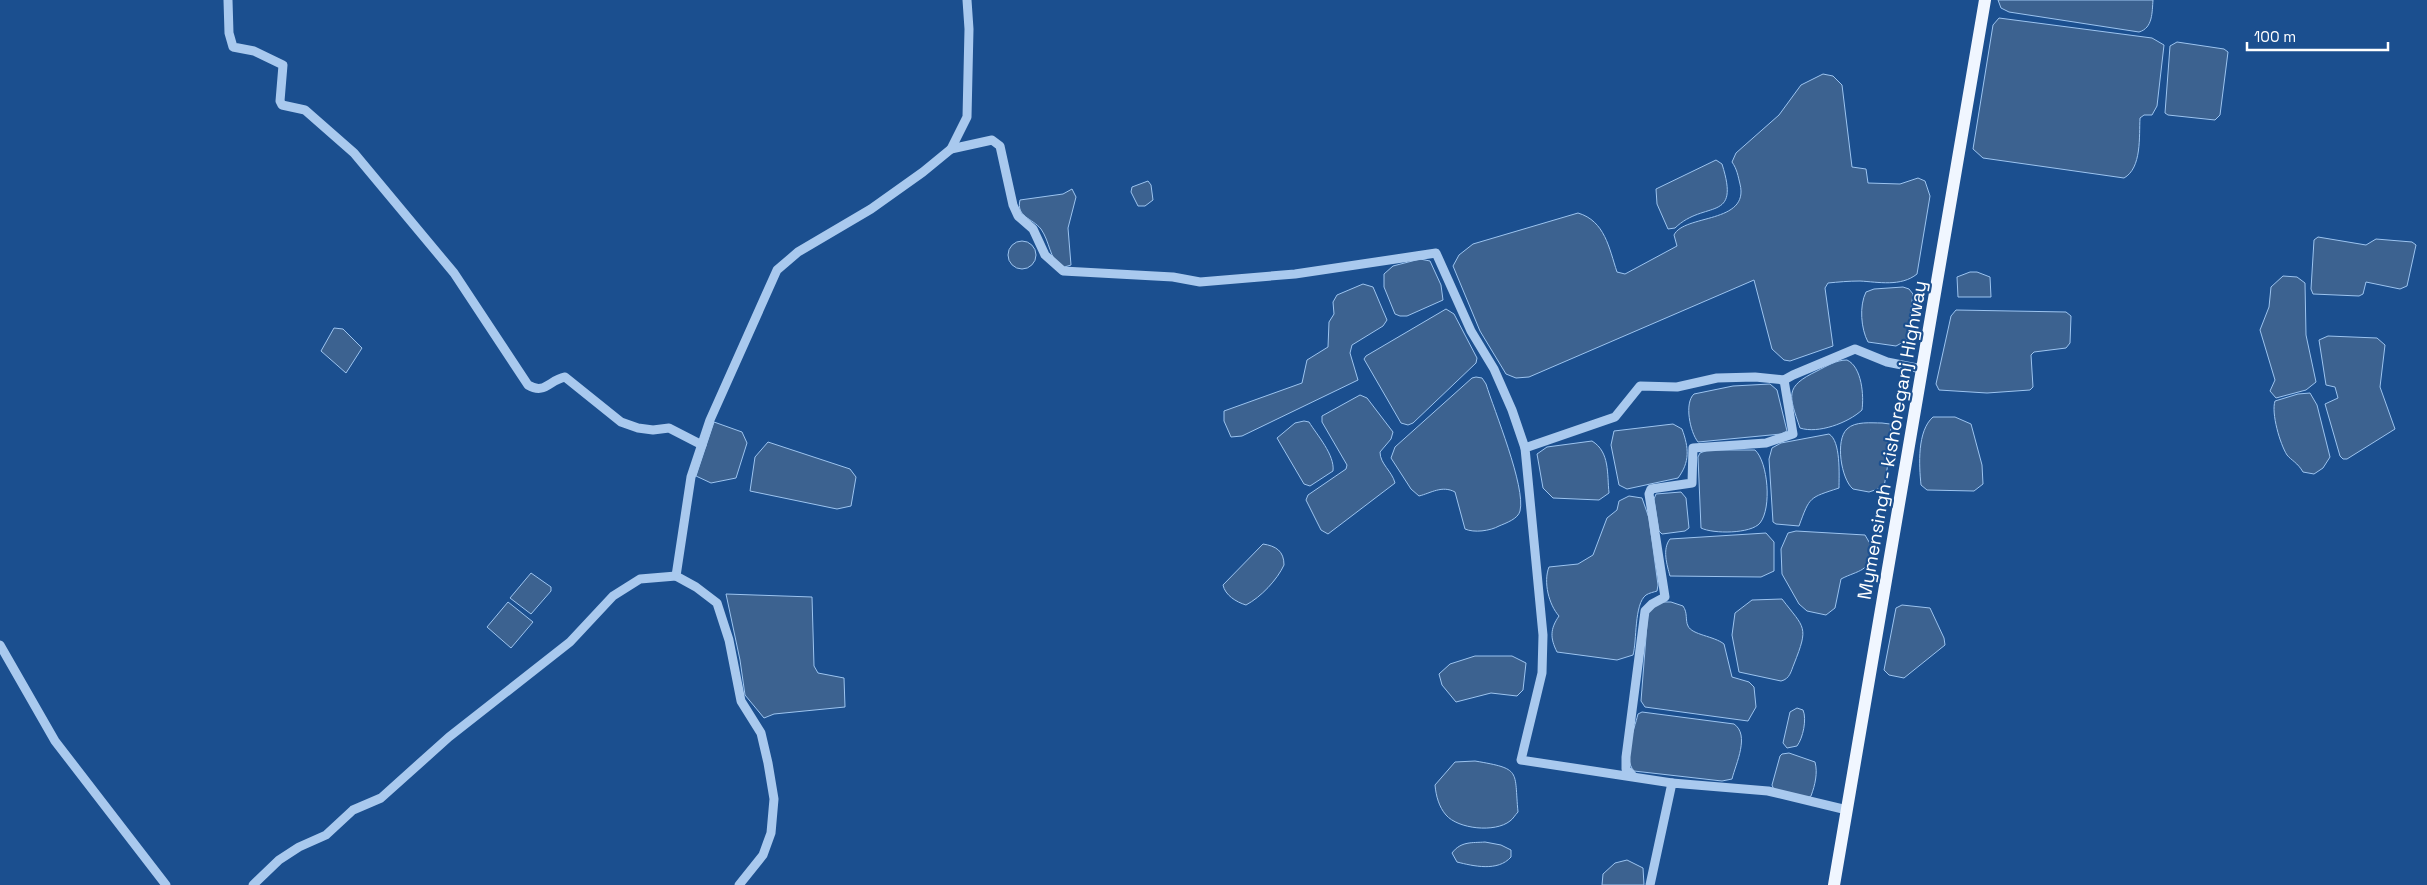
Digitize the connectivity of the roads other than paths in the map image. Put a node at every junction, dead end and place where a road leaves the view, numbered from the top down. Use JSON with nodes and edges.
{"nodes":[{"id":1,"x":228,"y":0,"type":"edge"},
{"id":2,"x":967,"y":0,"type":"edge"},
{"id":3,"x":1985,"y":0,"type":"edge"},
{"id":4,"x":951,"y":149,"type":"junction"},
{"id":5,"x":1922,"y":370,"type":"junction"},
{"id":6,"x":1784,"y":380,"type":"junction"},
{"id":7,"x":702,"y":445,"type":"junction"},
{"id":8,"x":1525,"y":448,"type":"junction"},
{"id":9,"x":676,"y":576,"type":"junction"},
{"id":10,"x":0,"y":644,"type":"edge"},
{"id":11,"x":1632,"y":776,"type":"junction"},
{"id":12,"x":1672,"y":783,"type":"junction"},
{"id":13,"x":1847,"y":810,"type":"junction"},
{"id":14,"x":166,"y":885,"type":"edge"},
{"id":15,"x":254,"y":885,"type":"edge"},
{"id":16,"x":739,"y":885,"type":"edge"},
{"id":17,"x":1650,"y":885,"type":"edge"},
{"id":18,"x":1834,"y":885,"type":"edge"}],
"edges":[{"from":1,"to":7,"type":"street"},
{"from":2,"to":4,"type":"street"},
{"from":3,"to":5,"type":"main road","name":"Mymensingh - kishoreganj Highway"},
{"from":4,"to":7,"type":"street"},
{"from":4,"to":8,"type":"street"},
{"from":5,"to":6,"type":"street"},
{"from":5,"to":13,"type":"main road","name":"Mymensingh - kishoreganj Highway"},
{"from":6,"to":8,"type":"street"},
{"from":6,"to":11,"type":"street"},
{"from":7,"to":9,"type":"street"},
{"from":8,"to":11,"type":"street"},
{"from":9,"to":15,"type":"street"},
{"from":9,"to":16,"type":"street"},
{"from":10,"to":14,"type":"street"},
{"from":11,"to":12,"type":"street"},
{"from":12,"to":13,"type":"street"},
{"from":12,"to":17,"type":"street"},
{"from":13,"to":18,"type":"main road","name":"Mymensingh - kishoreganj Highway"}]}
